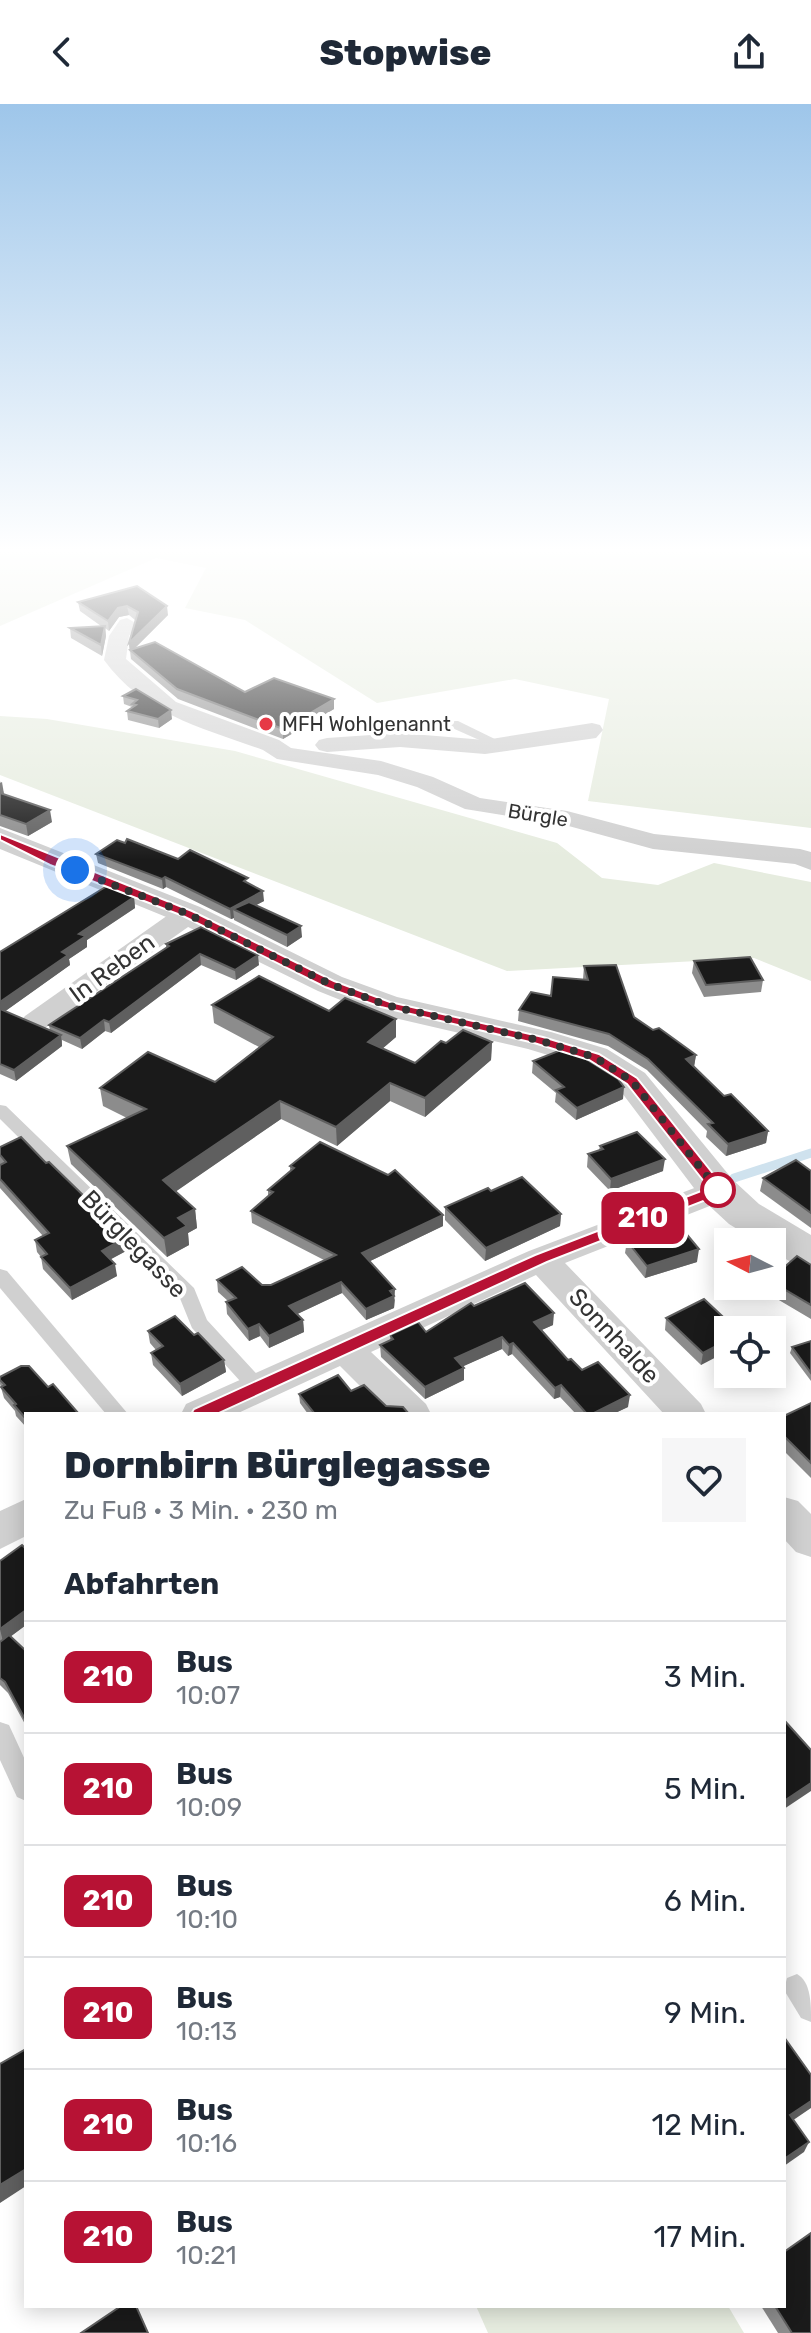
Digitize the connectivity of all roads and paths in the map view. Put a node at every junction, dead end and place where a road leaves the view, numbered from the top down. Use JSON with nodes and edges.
{"nodes":[{"id":1,"x":116,"y":652,"type":"edge"},
{"id":2,"x":549,"y":720,"type":"dead end"},
{"id":3,"x":454,"y":724,"type":"dead end"},
{"id":4,"x":499,"y":744,"type":"junction"},
{"id":5,"x":271,"y":745,"type":"junction"},
{"id":6,"x":0,"y":837,"type":"edge"},
{"id":7,"x":811,"y":862,"type":"edge"},
{"id":8,"x":188,"y":914,"type":"junction"},
{"id":9,"x":35,"y":1022,"type":"edge"},
{"id":10,"x":0,"y":1110,"type":"edge"},
{"id":11,"x":718,"y":1190,"type":"junction"},
{"id":12,"x":811,"y":1255,"type":"edge"},
{"id":13,"x":541,"y":1259,"type":"junction"},
{"id":14,"x":0,"y":1276,"type":"edge"},
{"id":15,"x":344,"y":1348,"type":"junction"},
{"id":16,"x":250,"y":1398,"type":"edge"},
{"id":17,"x":116,"y":1412,"type":"edge"},
{"id":18,"x":206,"y":1412,"type":"edge"},
{"id":19,"x":410,"y":1412,"type":"edge"},
{"id":20,"x":685,"y":1412,"type":"edge"},
{"id":21,"x":786,"y":1515,"type":"edge"},
{"id":22,"x":24,"y":1516,"type":"edge"},
{"id":23,"x":0,"y":1532,"type":"edge"},
{"id":24,"x":811,"y":1540,"type":"edge"},
{"id":25,"x":0,"y":1733,"type":"edge"},
{"id":26,"x":24,"y":1785,"type":"edge"}],
"edges":[{"from":1,"to":5,"type":"street","name":"Bürgle"},
{"from":2,"to":4,"type":"street","name":"Bürgle"},
{"from":3,"to":4,"type":"lane"},
{"from":4,"to":5,"type":"street","name":"Bürgle"},
{"from":5,"to":7,"type":"street","name":"Bürgle"},
{"from":6,"to":8,"type":"street"},
{"from":8,"to":9,"type":"street","name":"In Reben"},
{"from":8,"to":11,"type":"street"},
{"from":10,"to":16,"type":"lane","name":"Bürglegasse"},
{"from":11,"to":12,"type":"street"},
{"from":11,"to":13,"type":"street"},
{"from":13,"to":15,"type":"street"},
{"from":13,"to":20,"type":"street","name":"Sonnhalde"},
{"from":14,"to":17,"type":"lane"},
{"from":15,"to":16,"type":"street"},
{"from":15,"to":19,"type":"street"},
{"from":16,"to":18,"type":"street"},
{"from":21,"to":24,"type":"street"},
{"from":22,"to":23,"type":"street"},
{"from":25,"to":26,"type":"lane"}]}
